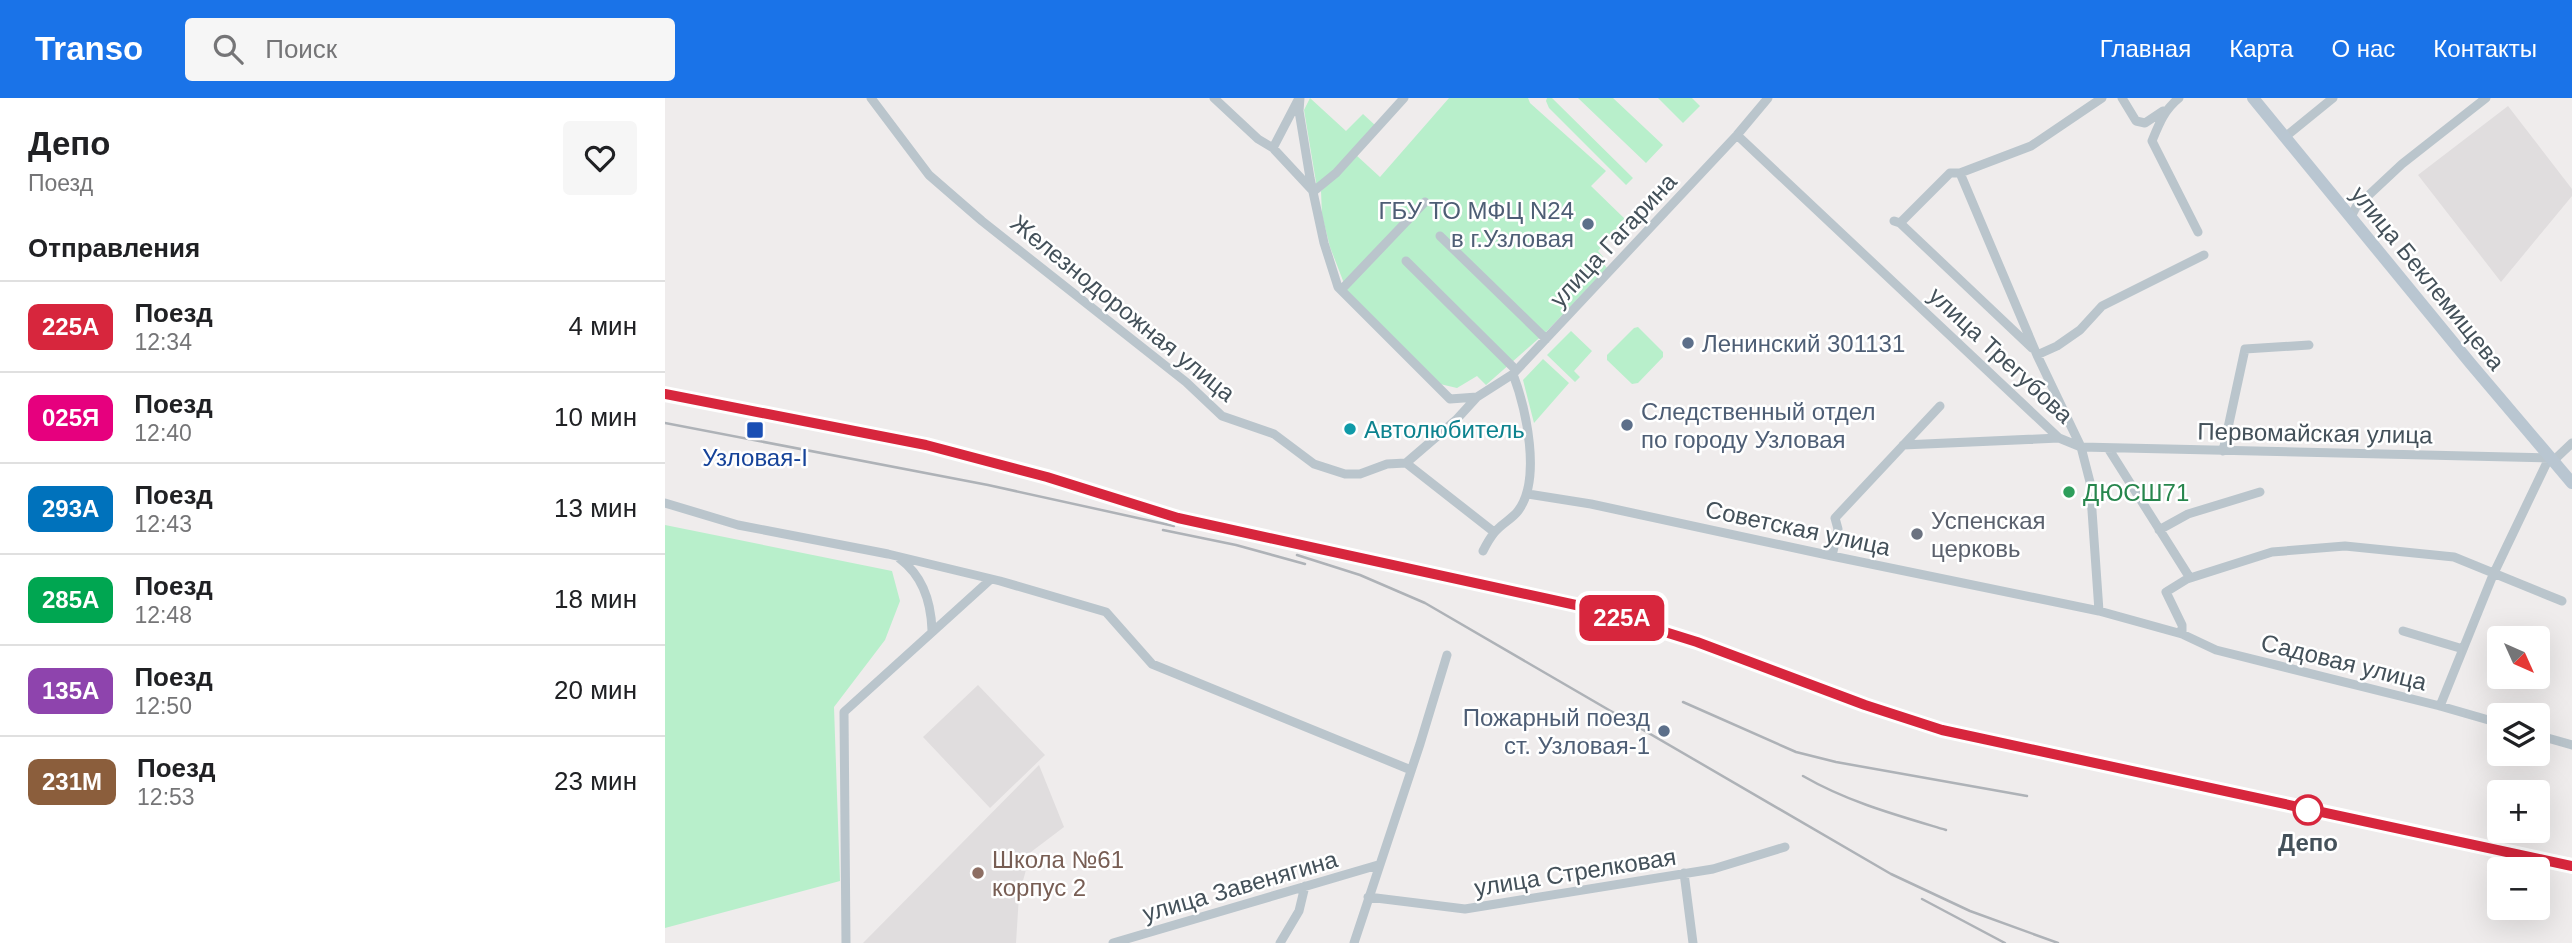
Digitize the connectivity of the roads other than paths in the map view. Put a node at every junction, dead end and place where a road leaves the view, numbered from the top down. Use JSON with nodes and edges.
{"nodes":[{"id":1,"x":871,"y":98,"type":"edge"},
{"id":2,"x":1214,"y":98,"type":"edge"},
{"id":3,"x":1299,"y":98,"type":"edge"},
{"id":4,"x":1404,"y":98,"type":"edge"},
{"id":5,"x":1768,"y":98,"type":"edge"},
{"id":6,"x":2102,"y":98,"type":"edge"},
{"id":7,"x":2122,"y":98,"type":"edge"},
{"id":8,"x":2179,"y":98,"type":"edge"},
{"id":9,"x":2253,"y":98,"type":"edge"},
{"id":10,"x":2333,"y":98,"type":"edge"},
{"id":11,"x":2486,"y":98,"type":"edge"},
{"id":12,"x":2171,"y":105,"type":"junction"},
{"id":13,"x":1737,"y":135,"type":"junction"},
{"id":14,"x":2285,"y":137,"type":"junction"},
{"id":15,"x":1273,"y":148,"type":"junction"},
{"id":16,"x":1961,"y":173,"type":"junction"},
{"id":17,"x":1314,"y":191,"type":"junction"},
{"id":18,"x":1425,"y":202,"type":"dead end"},
{"id":19,"x":2351,"y":217,"type":"junction"},
{"id":20,"x":2198,"y":232,"type":"dead end"},
{"id":21,"x":1440,"y":236,"type":"dead end"},
{"id":22,"x":2204,"y":256,"type":"dead end"},
{"id":23,"x":1406,"y":261,"type":"dead end"},
{"id":24,"x":1341,"y":290,"type":"junction"},
{"id":25,"x":1546,"y":339,"type":"junction"},
{"id":26,"x":2309,"y":345,"type":"dead end"},
{"id":27,"x":2036,"y":353,"type":"junction"},
{"id":28,"x":1515,"y":372,"type":"junction"},
{"id":29,"x":1477,"y":397,"type":"junction"},
{"id":30,"x":1940,"y":406,"type":"dead end"},
{"id":31,"x":2059,"y":438,"type":"junction"},
{"id":32,"x":2572,"y":443,"type":"edge"},
{"id":33,"x":1903,"y":445,"type":"junction"},
{"id":34,"x":2081,"y":447,"type":"junction"},
{"id":35,"x":2108,"y":448,"type":"junction"},
{"id":36,"x":2223,"y":450,"type":"junction"},
{"id":37,"x":2551,"y":460,"type":"junction"},
{"id":38,"x":1406,"y":463,"type":"junction"},
{"id":39,"x":2572,"y":483,"type":"edge"},
{"id":40,"x":2260,"y":492,"type":"dead end"},
{"id":41,"x":1528,"y":494,"type":"junction"},
{"id":42,"x":665,"y":503,"type":"edge"},
{"id":43,"x":2159,"y":530,"type":"junction"},
{"id":44,"x":1494,"y":532,"type":"junction"},
{"id":45,"x":1482,"y":551,"type":"dead end"},
{"id":46,"x":896,"y":556,"type":"junction"},
{"id":47,"x":1832,"y":556,"type":"junction"},
{"id":48,"x":2493,"y":575,"type":"junction"},
{"id":49,"x":2190,"y":578,"type":"junction"},
{"id":50,"x":991,"y":579,"type":"junction"},
{"id":51,"x":2562,"y":601,"type":"dead end"},
{"id":52,"x":2099,"y":611,"type":"junction"},
{"id":53,"x":932,"y":630,"type":"junction"},
{"id":54,"x":2403,"y":631,"type":"dead end"},
{"id":55,"x":2182,"y":634,"type":"junction"},
{"id":56,"x":2463,"y":649,"type":"junction"},
{"id":57,"x":1447,"y":655,"type":"dead end"},
{"id":58,"x":2440,"y":706,"type":"junction"},
{"id":59,"x":2487,"y":720,"type":"edge"},
{"id":60,"x":2550,"y":739,"type":"edge"},
{"id":61,"x":2572,"y":745,"type":"edge"},
{"id":62,"x":1411,"y":769,"type":"junction"},
{"id":63,"x":1785,"y":847,"type":"dead end"},
{"id":64,"x":1378,"y":865,"type":"junction"},
{"id":65,"x":1684,"y":873,"type":"junction"},
{"id":66,"x":1305,"y":886,"type":"junction"},
{"id":67,"x":1368,"y":897,"type":"junction"},
{"id":68,"x":846,"y":943,"type":"edge"},
{"id":69,"x":1113,"y":943,"type":"edge"},
{"id":70,"x":1280,"y":943,"type":"edge"},
{"id":71,"x":1354,"y":943,"type":"edge"},
{"id":72,"x":1693,"y":943,"type":"edge"}],
"edges":[{"from":1,"to":38,"type":"street","name":"Железнодорожная улица"},
{"from":2,"to":15,"type":"street"},
{"from":3,"to":15,"type":"street"},
{"from":3,"to":17,"type":"street"},
{"from":4,"to":17,"type":"street"},
{"from":5,"to":13,"type":"street","name":"улица Гагарина"},
{"from":6,"to":16,"type":"street"},
{"from":7,"to":12,"type":"street"},
{"from":8,"to":12,"type":"street"},
{"from":9,"to":14,"type":"main road","name":"улица Беклемищева"},
{"from":10,"to":14,"type":"street"},
{"from":11,"to":19,"type":"street"},
{"from":12,"to":20,"type":"street"},
{"from":13,"to":25,"type":"street","name":"улица Гагарина"},
{"from":13,"to":31,"type":"street","name":"улица Трегубова"},
{"from":14,"to":19,"type":"main road","name":"улица Беклемищева"},
{"from":15,"to":17,"type":"street"},
{"from":16,"to":27,"type":"street","name":"улица Трегубова"},
{"from":16,"to":27,"type":"street"},
{"from":17,"to":24,"type":"street"},
{"from":18,"to":24,"type":"street"},
{"from":19,"to":37,"type":"main road","name":"улица Беклемищева"},
{"from":21,"to":25,"type":"street"},
{"from":22,"to":27,"type":"street"},
{"from":23,"to":28,"type":"street"},
{"from":24,"to":29,"type":"street"},
{"from":25,"to":28,"type":"street","name":"улица Гагарина"},
{"from":26,"to":36,"type":"street"},
{"from":27,"to":34,"type":"street","name":"улица Трегубова"},
{"from":28,"to":29,"type":"street","name":"улица Гагарина"},
{"from":28,"to":41,"type":"street"},
{"from":29,"to":38,"type":"street","name":"улица Гагарина"},
{"from":30,"to":33,"type":"street"},
{"from":31,"to":33,"type":"street"},
{"from":31,"to":34,"type":"street","name":"улица Трегубова"},
{"from":32,"to":37,"type":"street"},
{"from":33,"to":47,"type":"street"},
{"from":34,"to":35,"type":"street","name":"Первомайская улица"},
{"from":34,"to":52,"type":"street"},
{"from":35,"to":36,"type":"street","name":"Первомайская улица"},
{"from":35,"to":43,"type":"street"},
{"from":36,"to":37,"type":"street","name":"Первомайская улица"},
{"from":37,"to":39,"type":"main road","name":"улица Беклемищева"},
{"from":37,"to":48,"type":"street"},
{"from":38,"to":44,"type":"street"},
{"from":40,"to":43,"type":"street"},
{"from":41,"to":44,"type":"street"},
{"from":41,"to":47,"type":"street","name":"Советская улица"},
{"from":42,"to":46,"type":"street"},
{"from":43,"to":49,"type":"street"},
{"from":44,"to":45,"type":"street"},
{"from":46,"to":50,"type":"street"},
{"from":46,"to":53,"type":"street"},
{"from":47,"to":52,"type":"street","name":"Советская улица"},
{"from":48,"to":49,"type":"street"},
{"from":48,"to":51,"type":"street"},
{"from":48,"to":56,"type":"street"},
{"from":49,"to":55,"type":"street"},
{"from":50,"to":53,"type":"street"},
{"from":50,"to":62,"type":"street"},
{"from":52,"to":55,"type":"street","name":"Советская улица"},
{"from":53,"to":68,"type":"street"},
{"from":54,"to":56,"type":"street"},
{"from":55,"to":58,"type":"street","name":"Садовая улица"},
{"from":56,"to":58,"type":"street"},
{"from":57,"to":62,"type":"street"},
{"from":58,"to":59,"type":"street","name":"Садовая улица"},
{"from":60,"to":61,"type":"street"},
{"from":62,"to":64,"type":"street"},
{"from":63,"to":65,"type":"street","name":"улица Стрелковая"},
{"from":64,"to":66,"type":"street","name":"улица Завенягина"},
{"from":64,"to":67,"type":"street"},
{"from":65,"to":67,"type":"street","name":"улица Стрелковая"},
{"from":65,"to":72,"type":"street"},
{"from":66,"to":69,"type":"street","name":"улица Завенягина"},
{"from":66,"to":70,"type":"street"},
{"from":67,"to":71,"type":"street"}]}
